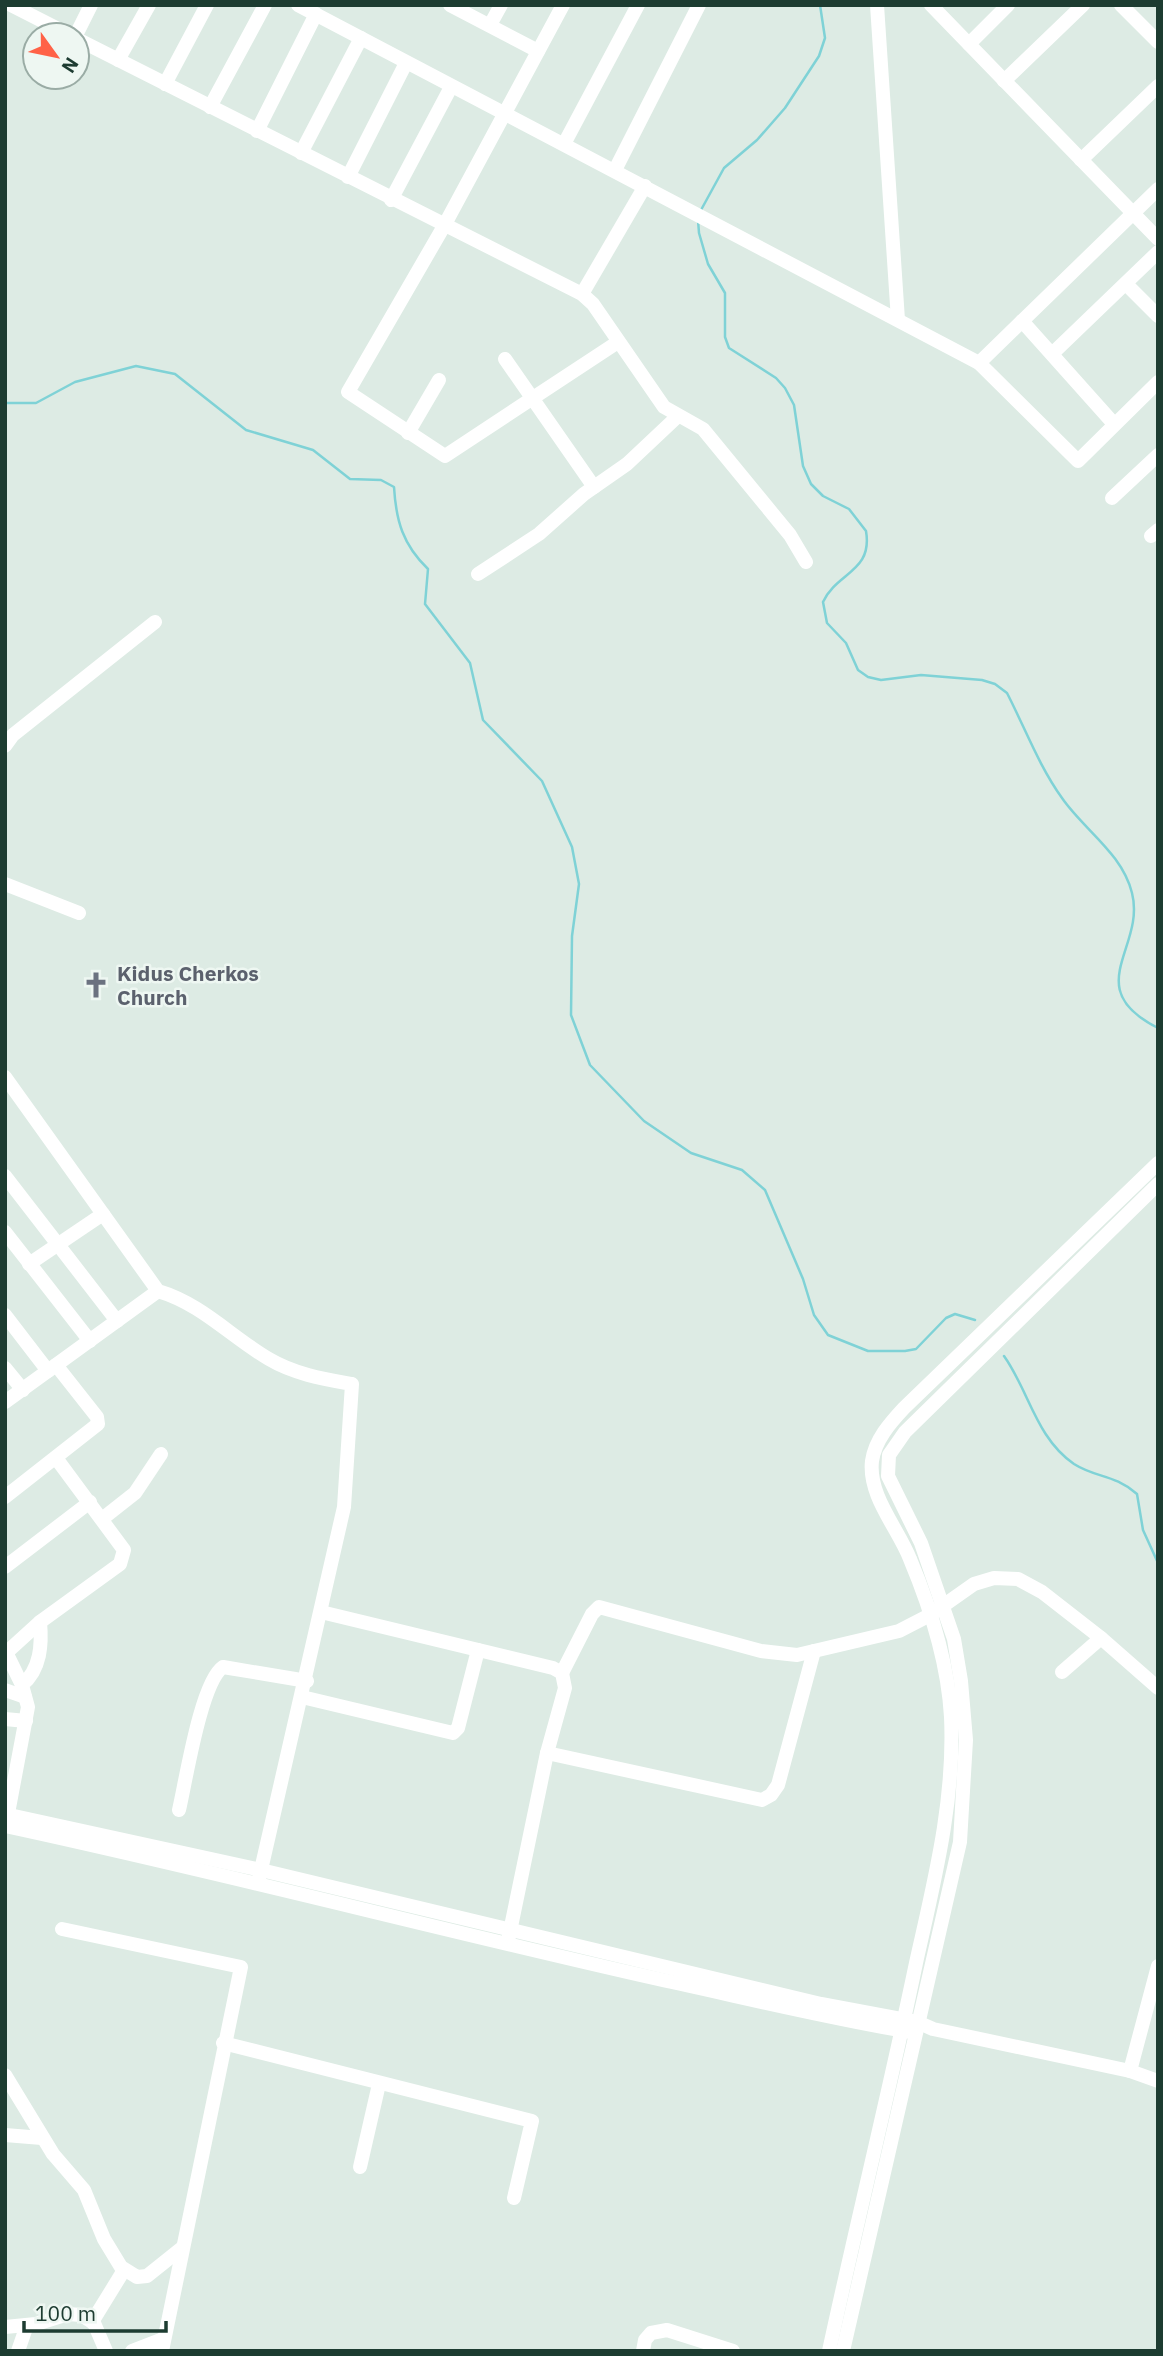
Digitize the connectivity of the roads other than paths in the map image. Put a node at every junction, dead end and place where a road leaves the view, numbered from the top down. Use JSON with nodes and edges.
{"nodes":[{"id":1,"x":91,"y":5,"type":"edge"},
{"id":2,"x":149,"y":5,"type":"edge"},
{"id":3,"x":207,"y":5,"type":"edge"},
{"id":4,"x":265,"y":5,"type":"edge"},
{"id":5,"x":298,"y":5,"type":"edge"},
{"id":6,"x":450,"y":5,"type":"edge"},
{"id":7,"x":500,"y":5,"type":"edge"},
{"id":8,"x":562,"y":5,"type":"edge"},
{"id":9,"x":638,"y":5,"type":"edge"},
{"id":10,"x":699,"y":5,"type":"edge"},
{"id":11,"x":877,"y":5,"type":"edge"},
{"id":12,"x":932,"y":5,"type":"edge"},
{"id":13,"x":1008,"y":5,"type":"edge"},
{"id":14,"x":1083,"y":5,"type":"edge"},
{"id":15,"x":1121,"y":5,"type":"edge"},
{"id":16,"x":16,"y":6,"type":"edge"},
{"id":17,"x":321,"y":12,"type":"edge"},
{"id":18,"x":44,"y":21,"type":"edge"},
{"id":19,"x":84,"y":21,"type":"edge"},
{"id":20,"x":490,"y":25,"type":"junction"},
{"id":21,"x":361,"y":38,"type":"junction"},
{"id":22,"x":1158,"y":42,"type":"edge"},
{"id":23,"x":969,"y":44,"type":"junction"},
{"id":24,"x":91,"y":45,"type":"edge"},
{"id":25,"x":538,"y":51,"type":"junction"},
{"id":26,"x":118,"y":60,"type":"junction"},
{"id":27,"x":406,"y":63,"type":"junction"},
{"id":28,"x":1004,"y":80,"type":"junction"},
{"id":29,"x":164,"y":84,"type":"junction"},
{"id":30,"x":1158,"y":86,"type":"edge"},
{"id":31,"x":451,"y":87,"type":"junction"},
{"id":32,"x":211,"y":107,"type":"junction"},
{"id":33,"x":503,"y":114,"type":"junction"},
{"id":34,"x":257,"y":131,"type":"junction"},
{"id":35,"x":564,"y":144,"type":"junction"},
{"id":36,"x":301,"y":153,"type":"junction"},
{"id":37,"x":1081,"y":160,"type":"junction"},
{"id":38,"x":615,"y":170,"type":"junction"},
{"id":39,"x":348,"y":177,"type":"junction"},
{"id":40,"x":645,"y":186,"type":"junction"},
{"id":41,"x":1158,"y":189,"type":"edge"},
{"id":42,"x":391,"y":200,"type":"junction"},
{"id":43,"x":1134,"y":212,"type":"junction"},
{"id":44,"x":444,"y":226,"type":"junction"},
{"id":45,"x":1158,"y":239,"type":"edge"},
{"id":46,"x":1158,"y":252,"type":"edge"},
{"id":47,"x":1126,"y":284,"type":"junction"},
{"id":48,"x":582,"y":294,"type":"junction"},
{"id":49,"x":1158,"y":316,"type":"edge"},
{"id":50,"x":898,"y":320,"type":"junction"},
{"id":51,"x":1021,"y":321,"type":"junction"},
{"id":52,"x":618,"y":342,"type":"junction"},
{"id":53,"x":1052,"y":354,"type":"junction"},
{"id":54,"x":505,"y":359,"type":"dead end"},
{"id":55,"x":979,"y":363,"type":"junction"},
{"id":56,"x":439,"y":380,"type":"dead end"},
{"id":57,"x":1155,"y":389,"type":"edge"},
{"id":58,"x":533,"y":398,"type":"junction"},
{"id":59,"x":678,"y":416,"type":"junction"},
{"id":60,"x":1114,"y":424,"type":"junction"},
{"id":61,"x":408,"y":433,"type":"junction"},
{"id":62,"x":1158,"y":456,"type":"edge"},
{"id":63,"x":594,"y":487,"type":"junction"},
{"id":64,"x":1112,"y":498,"type":"dead end"},
{"id":65,"x":806,"y":562,"type":"dead end"},
{"id":66,"x":478,"y":574,"type":"dead end"},
{"id":67,"x":155,"y":622,"type":"dead end"},
{"id":68,"x":5,"y":746,"type":"edge"},
{"id":69,"x":5,"y":884,"type":"edge"},
{"id":70,"x":79,"y":913,"type":"dead end"},
{"id":71,"x":6,"y":1079,"type":"edge"},
{"id":72,"x":1158,"y":1163,"type":"edge"},
{"id":73,"x":5,"y":1176,"type":"edge"},
{"id":74,"x":1158,"y":1184,"type":"edge"},
{"id":75,"x":103,"y":1214,"type":"junction"},
{"id":76,"x":5,"y":1232,"type":"edge"},
{"id":77,"x":59,"y":1245,"type":"junction"},
{"id":78,"x":29,"y":1264,"type":"junction"},
{"id":79,"x":158,"y":1291,"type":"junction"},
{"id":80,"x":5,"y":1315,"type":"edge"},
{"id":81,"x":117,"y":1321,"type":"junction"},
{"id":82,"x":90,"y":1341,"type":"junction"},
{"id":83,"x":5,"y":1368,"type":"edge"},
{"id":84,"x":52,"y":1368,"type":"junction"},
{"id":85,"x":23,"y":1390,"type":"junction"},
{"id":86,"x":5,"y":1402,"type":"edge"},
{"id":87,"x":160,"y":1454,"type":"dead end"},
{"id":88,"x":56,"y":1458,"type":"junction"},
{"id":89,"x":5,"y":1497,"type":"edge"},
{"id":90,"x":90,"y":1502,"type":"junction"},
{"id":91,"x":102,"y":1519,"type":"junction"},
{"id":92,"x":5,"y":1567,"type":"edge"},
{"id":93,"x":943,"y":1605,"type":"junction"},
{"id":94,"x":321,"y":1612,"type":"junction"},
{"id":95,"x":930,"y":1615,"type":"junction"},
{"id":96,"x":40,"y":1622,"type":"junction"},
{"id":97,"x":1101,"y":1638,"type":"junction"},
{"id":98,"x":478,"y":1650,"type":"junction"},
{"id":99,"x":6,"y":1651,"type":"edge"},
{"id":100,"x":814,"y":1651,"type":"junction"},
{"id":101,"x":1062,"y":1672,"type":"dead end"},
{"id":102,"x":562,"y":1673,"type":"junction"},
{"id":103,"x":307,"y":1681,"type":"junction"},
{"id":104,"x":1158,"y":1688,"type":"edge"},
{"id":105,"x":5,"y":1690,"type":"edge"},
{"id":106,"x":24,"y":1691,"type":"junction"},
{"id":107,"x":302,"y":1697,"type":"junction"},
{"id":108,"x":5,"y":1719,"type":"edge"},
{"id":109,"x":26,"y":1721,"type":"junction"},
{"id":110,"x":547,"y":1753,"type":"junction"},
{"id":111,"x":179,"y":1810,"type":"dead end"},
{"id":112,"x":6,"y":1821,"type":"edge"},
{"id":113,"x":260,"y":1877,"type":"junction"},
{"id":114,"x":62,"y":1929,"type":"dead end"},
{"id":115,"x":509,"y":1938,"type":"junction"},
{"id":116,"x":1158,"y":1966,"type":"edge"},
{"id":117,"x":910,"y":2026,"type":"junction"},
{"id":118,"x":223,"y":2043,"type":"junction"},
{"id":119,"x":1130,"y":2071,"type":"junction"},
{"id":120,"x":5,"y":2075,"type":"edge"},
{"id":121,"x":1158,"y":2081,"type":"edge"},
{"id":122,"x":379,"y":2084,"type":"junction"},
{"id":123,"x":5,"y":2135,"type":"edge"},
{"id":124,"x":42,"y":2138,"type":"junction"},
{"id":125,"x":360,"y":2167,"type":"dead end"},
{"id":126,"x":513,"y":2198,"type":"dead end"},
{"id":127,"x":182,"y":2248,"type":"junction"},
{"id":128,"x":124,"y":2270,"type":"junction"},
{"id":129,"x":92,"y":2322,"type":"junction"},
{"id":130,"x":27,"y":2325,"type":"junction"},
{"id":131,"x":5,"y":2327,"type":"edge"},
{"id":132,"x":162,"y":2345,"type":"edge"},
{"id":133,"x":18,"y":2351,"type":"edge"},
{"id":134,"x":106,"y":2351,"type":"edge"},
{"id":135,"x":132,"y":2351,"type":"edge"},
{"id":136,"x":643,"y":2351,"type":"edge"},
{"id":137,"x":733,"y":2351,"type":"edge"},
{"id":138,"x":829,"y":2351,"type":"edge"},
{"id":139,"x":844,"y":2351,"type":"edge"}],
"edges":[{"from":1,"to":19,"type":"street"},
{"from":2,"to":26,"type":"street"},
{"from":3,"to":29,"type":"street"},
{"from":4,"to":32,"type":"street"},
{"from":5,"to":17,"type":"street"},
{"from":6,"to":20,"type":"street"},
{"from":7,"to":20,"type":"street"},
{"from":8,"to":25,"type":"street"},
{"from":9,"to":35,"type":"street"},
{"from":10,"to":38,"type":"street"},
{"from":11,"to":50,"type":"street"},
{"from":12,"to":23,"type":"street"},
{"from":13,"to":23,"type":"street"},
{"from":14,"to":28,"type":"street"},
{"from":15,"to":22,"type":"street"},
{"from":16,"to":18,"type":"street"},
{"from":17,"to":21,"type":"street"},
{"from":17,"to":34,"type":"street"},
{"from":20,"to":25,"type":"street"},
{"from":21,"to":27,"type":"street"},
{"from":21,"to":36,"type":"street"},
{"from":23,"to":28,"type":"street"},
{"from":24,"to":26,"type":"street"},
{"from":25,"to":33,"type":"street"},
{"from":26,"to":29,"type":"street"},
{"from":27,"to":31,"type":"street"},
{"from":27,"to":39,"type":"street"},
{"from":28,"to":37,"type":"street"},
{"from":29,"to":32,"type":"street"},
{"from":30,"to":37,"type":"street"},
{"from":31,"to":33,"type":"street"},
{"from":31,"to":42,"type":"street"},
{"from":32,"to":34,"type":"street"},
{"from":33,"to":35,"type":"street"},
{"from":33,"to":44,"type":"street"},
{"from":34,"to":36,"type":"street"},
{"from":35,"to":38,"type":"street"},
{"from":36,"to":39,"type":"street"},
{"from":37,"to":43,"type":"street"},
{"from":38,"to":40,"type":"street"},
{"from":39,"to":42,"type":"street"},
{"from":40,"to":48,"type":"street"},
{"from":40,"to":50,"type":"street"},
{"from":41,"to":43,"type":"street"},
{"from":42,"to":44,"type":"street"},
{"from":43,"to":45,"type":"street"},
{"from":43,"to":51,"type":"street"},
{"from":44,"to":48,"type":"street"},
{"from":44,"to":61,"type":"street"},
{"from":46,"to":47,"type":"street"},
{"from":47,"to":49,"type":"street"},
{"from":47,"to":53,"type":"street"},
{"from":48,"to":52,"type":"street"},
{"from":50,"to":55,"type":"street"},
{"from":51,"to":53,"type":"street"},
{"from":51,"to":55,"type":"street"},
{"from":52,"to":58,"type":"street"},
{"from":52,"to":59,"type":"street"},
{"from":53,"to":60,"type":"street"},
{"from":54,"to":58,"type":"street"},
{"from":55,"to":60,"type":"street"},
{"from":56,"to":61,"type":"street"},
{"from":57,"to":60,"type":"street"},
{"from":58,"to":61,"type":"street"},
{"from":58,"to":63,"type":"street"},
{"from":59,"to":63,"type":"street"},
{"from":59,"to":65,"type":"street"},
{"from":62,"to":64,"type":"street"},
{"from":63,"to":66,"type":"street"},
{"from":67,"to":68,"type":"street"},
{"from":69,"to":70,"type":"street"},
{"from":71,"to":75,"type":"street"},
{"from":72,"to":95,"type":"street"},
{"from":73,"to":77,"type":"street"},
{"from":74,"to":93,"type":"street"},
{"from":75,"to":77,"type":"street"},
{"from":75,"to":79,"type":"street"},
{"from":76,"to":78,"type":"street"},
{"from":77,"to":78,"type":"street"},
{"from":77,"to":81,"type":"street"},
{"from":78,"to":82,"type":"street"},
{"from":79,"to":81,"type":"street"},
{"from":79,"to":94,"type":"street"},
{"from":80,"to":84,"type":"street"},
{"from":81,"to":82,"type":"street"},
{"from":82,"to":84,"type":"street"},
{"from":83,"to":85,"type":"street"},
{"from":84,"to":85,"type":"street"},
{"from":84,"to":88,"type":"street"},
{"from":85,"to":86,"type":"street"},
{"from":87,"to":91,"type":"street"},
{"from":88,"to":89,"type":"street"},
{"from":88,"to":90,"type":"street"},
{"from":90,"to":91,"type":"street"},
{"from":90,"to":92,"type":"street"},
{"from":91,"to":96,"type":"street"},
{"from":93,"to":95,"type":"street"},
{"from":93,"to":97,"type":"street"},
{"from":93,"to":117,"type":"street"},
{"from":94,"to":98,"type":"street"},
{"from":94,"to":103,"type":"street"},
{"from":95,"to":100,"type":"street"},
{"from":95,"to":117,"type":"street"},
{"from":96,"to":99,"type":"street"},
{"from":96,"to":106,"type":"street"},
{"from":97,"to":101,"type":"street"},
{"from":97,"to":104,"type":"street"},
{"from":98,"to":102,"type":"street"},
{"from":98,"to":107,"type":"street"},
{"from":99,"to":106,"type":"street"},
{"from":100,"to":102,"type":"street"},
{"from":100,"to":110,"type":"street"},
{"from":102,"to":110,"type":"street"},
{"from":103,"to":107,"type":"street"},
{"from":103,"to":111,"type":"street"},
{"from":105,"to":106,"type":"street"},
{"from":106,"to":109,"type":"street"},
{"from":107,"to":113,"type":"street"},
{"from":108,"to":109,"type":"street"},
{"from":109,"to":112,"type":"street"},
{"from":110,"to":115,"type":"street"},
{"from":112,"to":113,"type":"street"},
{"from":113,"to":115,"type":"street"},
{"from":114,"to":118,"type":"street"},
{"from":115,"to":117,"type":"street"},
{"from":116,"to":119,"type":"street"},
{"from":117,"to":119,"type":"street"},
{"from":117,"to":138,"type":"street"},
{"from":117,"to":139,"type":"street"},
{"from":118,"to":122,"type":"street"},
{"from":118,"to":127,"type":"street"},
{"from":119,"to":121,"type":"street"},
{"from":120,"to":124,"type":"street"},
{"from":122,"to":125,"type":"street"},
{"from":122,"to":126,"type":"street"},
{"from":123,"to":124,"type":"street"},
{"from":124,"to":128,"type":"street"},
{"from":127,"to":128,"type":"street"},
{"from":127,"to":132,"type":"street"},
{"from":128,"to":129,"type":"street"},
{"from":129,"to":130,"type":"street"},
{"from":129,"to":134,"type":"street"},
{"from":130,"to":131,"type":"street"},
{"from":130,"to":133,"type":"street"},
{"from":132,"to":135,"type":"street"},
{"from":136,"to":137,"type":"street"}]}
